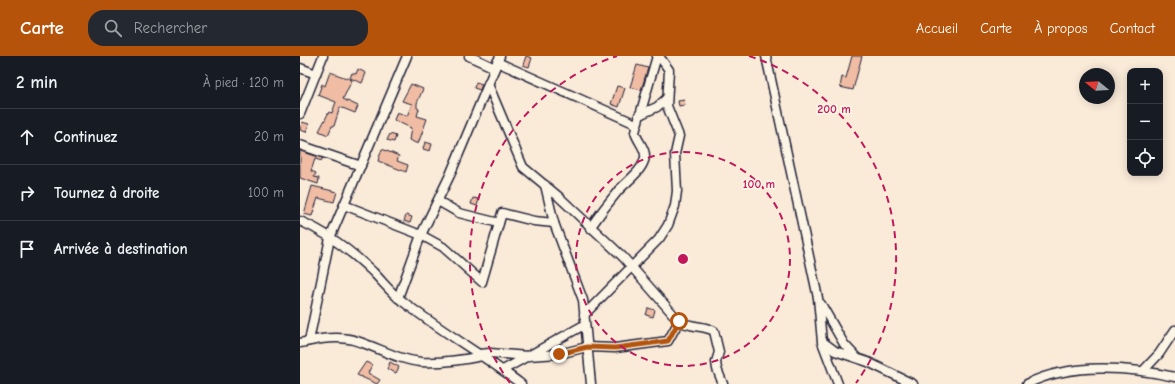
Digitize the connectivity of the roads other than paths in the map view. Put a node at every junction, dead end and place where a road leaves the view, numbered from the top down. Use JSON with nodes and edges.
{"nodes":[{"id":1,"x":324,"y":56,"type":"edge"},
{"id":2,"x":407,"y":56,"type":"edge"},
{"id":3,"x":470,"y":56,"type":"edge"},
{"id":4,"x":658,"y":56,"type":"edge"},
{"id":5,"x":766,"y":56,"type":"edge"},
{"id":6,"x":497,"y":62,"type":"edge"},
{"id":7,"x":300,"y":68,"type":"edge"},
{"id":8,"x":316,"y":74,"type":"junction"},
{"id":9,"x":488,"y":84,"type":"junction"},
{"id":10,"x":667,"y":98,"type":"junction"},
{"id":11,"x":300,"y":114,"type":"edge"},
{"id":12,"x":639,"y":116,"type":"junction"},
{"id":13,"x":636,"y":124,"type":"junction"},
{"id":14,"x":300,"y":145,"type":"edge"},
{"id":15,"x":361,"y":166,"type":"junction"},
{"id":16,"x":545,"y":185,"type":"junction"},
{"id":17,"x":438,"y":201,"type":"junction"},
{"id":18,"x":344,"y":205,"type":"junction"},
{"id":19,"x":300,"y":221,"type":"edge"},
{"id":20,"x":499,"y":223,"type":"junction"},
{"id":21,"x":554,"y":224,"type":"junction"},
{"id":22,"x":590,"y":228,"type":"junction"},
{"id":23,"x":421,"y":235,"type":"junction"},
{"id":24,"x":330,"y":238,"type":"junction"},
{"id":25,"x":632,"y":266,"type":"junction"},
{"id":26,"x":398,"y":298,"type":"junction"},
{"id":27,"x":818,"y":298,"type":"junction"},
{"id":28,"x":584,"y":315,"type":"junction"},
{"id":29,"x":679,"y":321,"type":"junction"},
{"id":30,"x":584,"y":325,"type":"junction"},
{"id":31,"x":1175,"y":330,"type":"edge"},
{"id":32,"x":309,"y":341,"type":"junction"},
{"id":33,"x":822,"y":342,"type":"junction"},
{"id":34,"x":300,"y":343,"type":"edge"},
{"id":35,"x":587,"y":347,"type":"junction"},
{"id":36,"x":481,"y":355,"type":"junction"},
{"id":37,"x":528,"y":356,"type":"junction"},
{"id":38,"x":858,"y":359,"type":"junction"},
{"id":39,"x":503,"y":370,"type":"junction"},
{"id":40,"x":1143,"y":371,"type":"junction"},
{"id":41,"x":1175,"y":377,"type":"edge"},
{"id":42,"x":521,"y":384,"type":"edge"},
{"id":43,"x":591,"y":384,"type":"edge"},
{"id":44,"x":723,"y":384,"type":"edge"},
{"id":45,"x":838,"y":384,"type":"edge"},
{"id":46,"x":913,"y":384,"type":"edge"},
{"id":47,"x":1027,"y":384,"type":"edge"}],
"edges":[{"from":1,"to":8,"type":"street"},
{"from":2,"to":15,"type":"street"},
{"from":3,"to":6,"type":"street"},
{"from":4,"to":10,"type":"street"},
{"from":4,"to":12,"type":"street"},
{"from":5,"to":27,"type":"street"},
{"from":6,"to":9,"type":"street"},
{"from":6,"to":13,"type":"street"},
{"from":7,"to":8,"type":"street"},
{"from":8,"to":11,"type":"street"},
{"from":9,"to":16,"type":"street"},
{"from":9,"to":17,"type":"street"},
{"from":10,"to":12,"type":"street"},
{"from":10,"to":25,"type":"street"},
{"from":12,"to":13,"type":"street"},
{"from":13,"to":22,"type":"street"},
{"from":14,"to":15,"type":"street"},
{"from":15,"to":18,"type":"street"},
{"from":16,"to":21,"type":"street"},
{"from":16,"to":22,"type":"street"},
{"from":17,"to":20,"type":"street"},
{"from":17,"to":23,"type":"street"},
{"from":18,"to":23,"type":"street"},
{"from":18,"to":24,"type":"street"},
{"from":19,"to":24,"type":"street"},
{"from":20,"to":21,"type":"street"},
{"from":20,"to":23,"type":"street"},
{"from":21,"to":28,"type":"street"},
{"from":22,"to":25,"type":"street"},
{"from":23,"to":26,"type":"street"},
{"from":24,"to":26,"type":"street"},
{"from":24,"to":32,"type":"street"},
{"from":25,"to":28,"type":"street"},
{"from":25,"to":29,"type":"street"},
{"from":26,"to":36,"type":"street"},
{"from":27,"to":33,"type":"street"},
{"from":27,"to":38,"type":"street"},
{"from":28,"to":30,"type":"street"},
{"from":29,"to":35,"type":"street"},
{"from":29,"to":44,"type":"street"},
{"from":30,"to":35,"type":"street"},
{"from":30,"to":37,"type":"street"},
{"from":31,"to":40,"type":"street"},
{"from":32,"to":34,"type":"street"},
{"from":32,"to":36,"type":"street"},
{"from":33,"to":38,"type":"street"},
{"from":33,"to":45,"type":"street"},
{"from":35,"to":37,"type":"street"},
{"from":35,"to":43,"type":"street"},
{"from":36,"to":37,"type":"street"},
{"from":36,"to":39,"type":"street"},
{"from":37,"to":39,"type":"street"},
{"from":38,"to":46,"type":"street"},
{"from":39,"to":42,"type":"street"},
{"from":40,"to":41,"type":"street"},
{"from":40,"to":47,"type":"street"}]}
